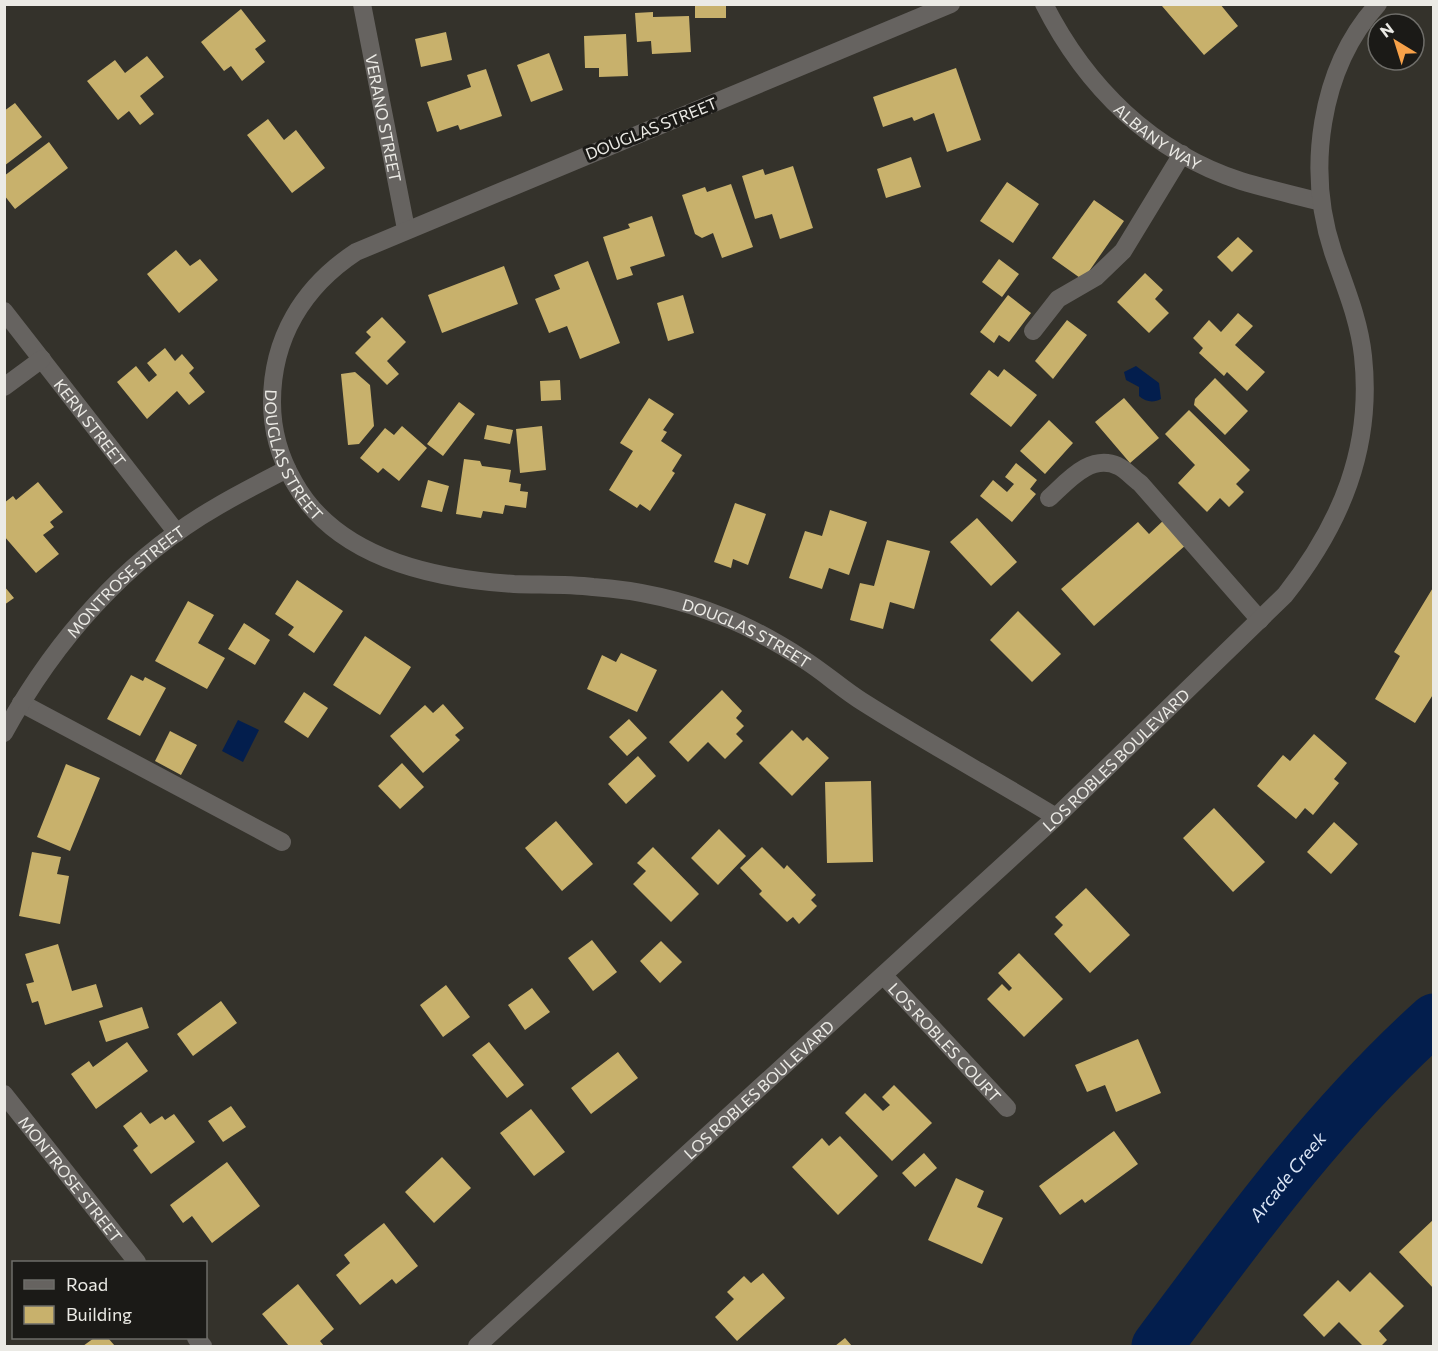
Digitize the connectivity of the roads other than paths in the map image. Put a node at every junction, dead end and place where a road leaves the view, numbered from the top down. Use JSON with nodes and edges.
{"nodes":[{"id":1,"x":362,"y":4,"type":"edge"},
{"id":2,"x":951,"y":4,"type":"edge"},
{"id":3,"x":1044,"y":4,"type":"edge"},
{"id":4,"x":1378,"y":4,"type":"edge"},
{"id":5,"x":1182,"y":154,"type":"junction"},
{"id":6,"x":1321,"y":202,"type":"junction"},
{"id":7,"x":406,"y":229,"type":"junction"},
{"id":8,"x":4,"y":311,"type":"edge"},
{"id":9,"x":1033,"y":331,"type":"dead end"},
{"id":10,"x":42,"y":359,"type":"junction"},
{"id":11,"x":4,"y":387,"type":"edge"},
{"id":12,"x":287,"y":469,"type":"junction"},
{"id":13,"x":1049,"y":498,"type":"dead end"},
{"id":14,"x":177,"y":533,"type":"junction"},
{"id":15,"x":1260,"y":620,"type":"junction"},
{"id":16,"x":21,"y":703,"type":"junction"},
{"id":17,"x":4,"y":733,"type":"edge"},
{"id":18,"x":1056,"y":817,"type":"junction"},
{"id":19,"x":282,"y":842,"type":"dead end"},
{"id":20,"x":884,"y":975,"type":"junction"},
{"id":21,"x":4,"y":1094,"type":"edge"},
{"id":22,"x":1007,"y":1108,"type":"dead end"},
{"id":23,"x":135,"y":1261,"type":"edge"},
{"id":24,"x":477,"y":1347,"type":"edge"}],
"edges":[{"from":1,"to":7,"type":"street","name":"VERANO STREET"},
{"from":2,"to":7,"type":"street","name":"DOUGLAS STREET"},
{"from":3,"to":5,"type":"street","name":"ALBANY WAY"},
{"from":4,"to":6,"type":"street","name":"LOS ROBLES BOULEVARD"},
{"from":5,"to":6,"type":"street","name":"ALBANY WAY"},
{"from":5,"to":9,"type":"street"},
{"from":6,"to":15,"type":"street","name":"LOS ROBLES BOULEVARD"},
{"from":7,"to":12,"type":"street","name":"DOUGLAS STREET"},
{"from":8,"to":10,"type":"street","name":"KERN STREET"},
{"from":10,"to":11,"type":"street"},
{"from":10,"to":14,"type":"street","name":"KERN STREET"},
{"from":12,"to":14,"type":"street","name":"MONTROSE STREET"},
{"from":12,"to":18,"type":"street","name":"DOUGLAS STREET"},
{"from":13,"to":15,"type":"street"},
{"from":14,"to":16,"type":"street","name":"MONTROSE STREET"},
{"from":15,"to":18,"type":"street","name":"LOS ROBLES BOULEVARD"},
{"from":16,"to":17,"type":"street","name":"MONTROSE STREET"},
{"from":16,"to":19,"type":"street"},
{"from":18,"to":20,"type":"street","name":"LOS ROBLES BOULEVARD"},
{"from":20,"to":22,"type":"street","name":"LOS ROBLES COURT"},
{"from":20,"to":24,"type":"street","name":"LOS ROBLES BOULEVARD"},
{"from":21,"to":23,"type":"street","name":"MONTROSE STREET"}]}
